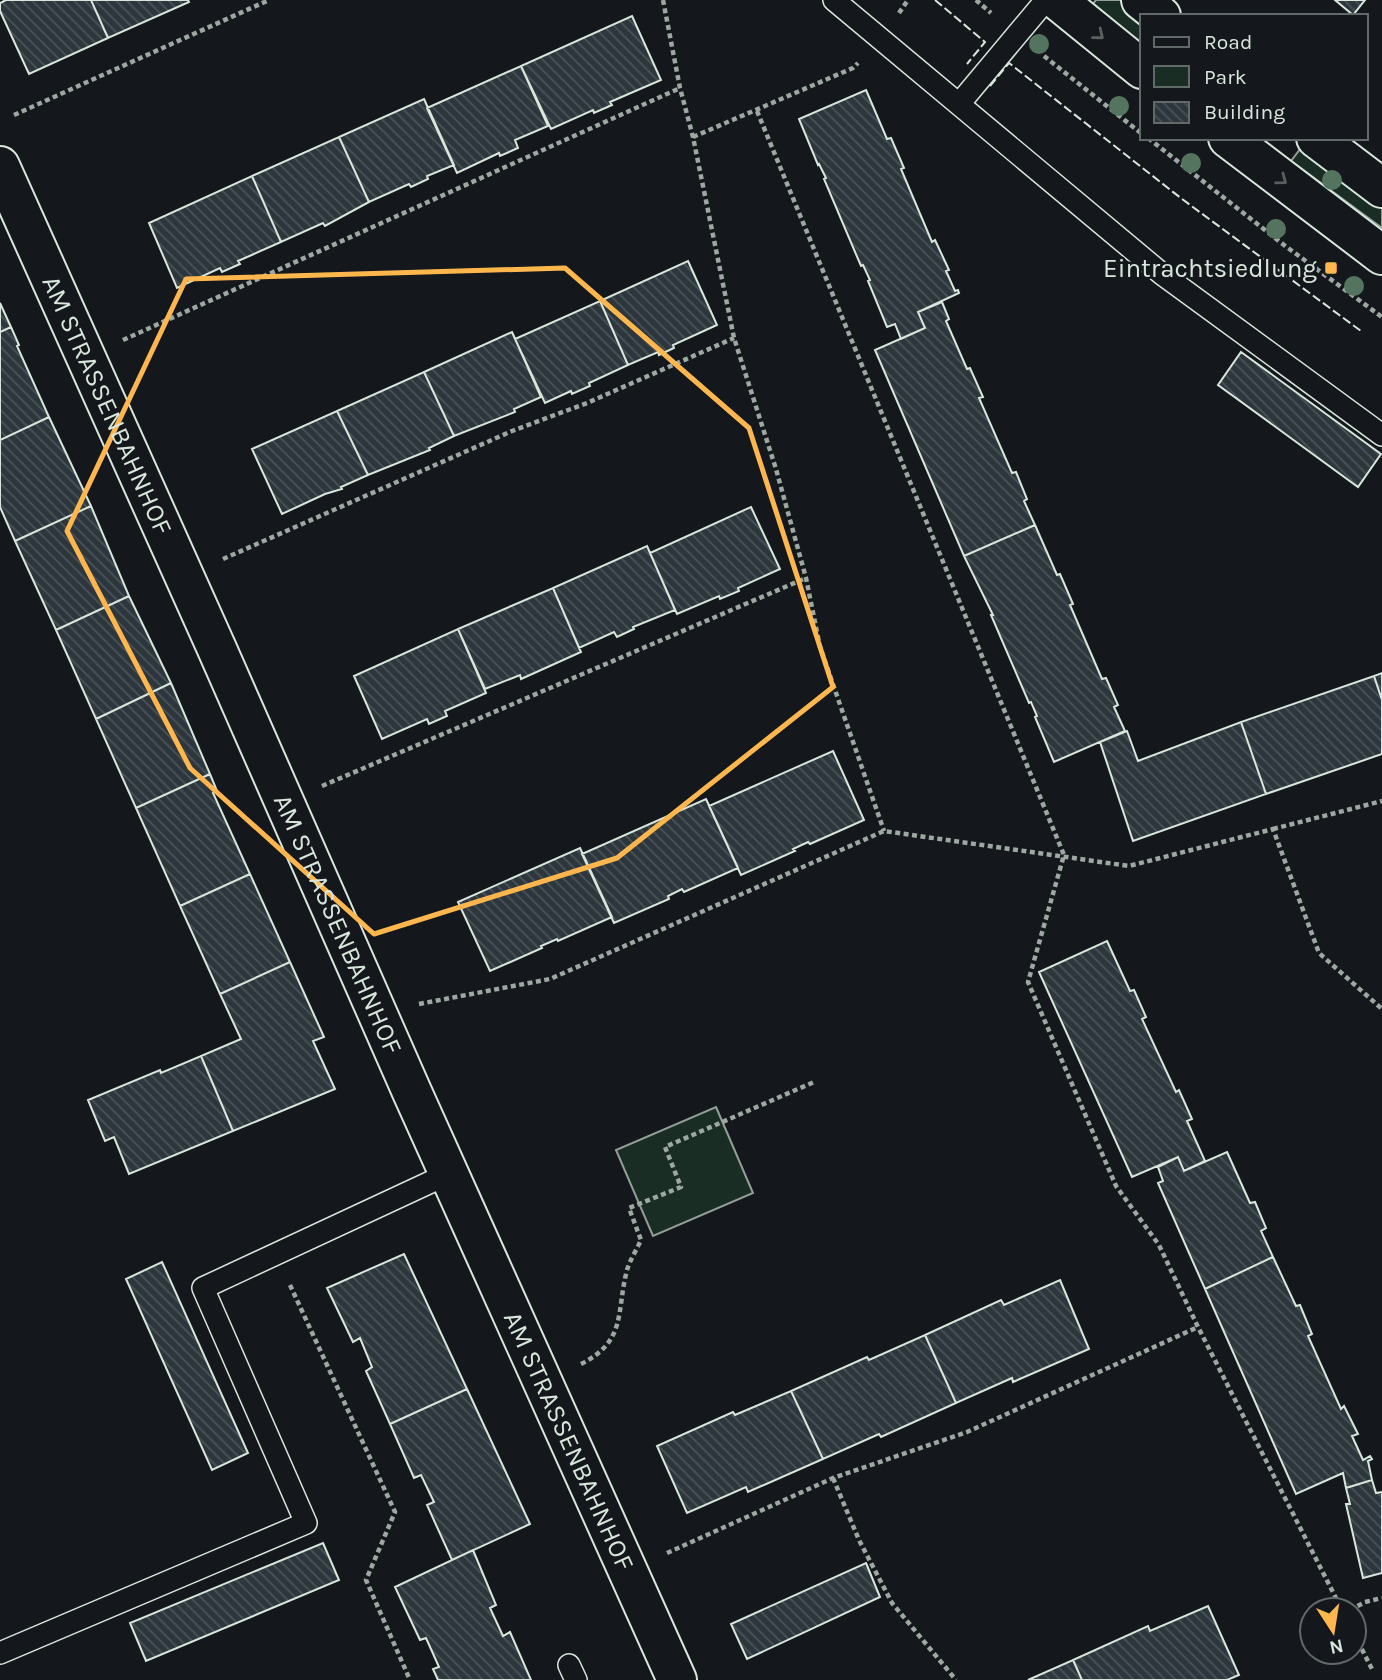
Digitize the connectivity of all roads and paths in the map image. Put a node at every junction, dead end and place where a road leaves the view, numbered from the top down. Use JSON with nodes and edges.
{"nodes":[{"id":1,"x":269,"y":0,"type":"edge"},
{"id":2,"x":663,"y":0,"type":"edge"},
{"id":3,"x":834,"y":0,"type":"edge"},
{"id":4,"x":908,"y":0,"type":"edge"},
{"id":5,"x":976,"y":0,"type":"edge"},
{"id":6,"x":1046,"y":0,"type":"edge"},
{"id":7,"x":1057,"y":0,"type":"edge"},
{"id":8,"x":1141,"y":0,"type":"edge"},
{"id":9,"x":1158,"y":14,"type":"edge"},
{"id":10,"x":1017,"y":35,"type":"junction"},
{"id":11,"x":880,"y":38,"type":"junction"},
{"id":12,"x":1140,"y":67,"type":"edge"},
{"id":13,"x":680,"y":88,"type":"junction"},
{"id":14,"x":958,"y":104,"type":"junction"},
{"id":15,"x":757,"y":111,"type":"junction"},
{"id":16,"x":14,"y":115,"type":"dead end"},
{"id":17,"x":1140,"y":132,"type":"edge"},
{"id":18,"x":694,"y":137,"type":"junction"},
{"id":19,"x":1151,"y":140,"type":"edge"},
{"id":20,"x":1231,"y":140,"type":"edge"},
{"id":21,"x":1319,"y":140,"type":"edge"},
{"id":22,"x":0,"y":166,"type":"edge"},
{"id":23,"x":1382,"y":188,"type":"edge"},
{"id":24,"x":1382,"y":256,"type":"edge"},
{"id":25,"x":1382,"y":317,"type":"edge"},
{"id":26,"x":734,"y":338,"type":"junction"},
{"id":27,"x":117,"y":343,"type":"dead end"},
{"id":28,"x":1382,"y":435,"type":"edge"},
{"id":29,"x":216,"y":562,"type":"dead end"},
{"id":30,"x":806,"y":578,"type":"junction"},
{"id":31,"x":318,"y":788,"type":"dead end"},
{"id":32,"x":1382,"y":801,"type":"edge"},
{"id":33,"x":1273,"y":829,"type":"junction"},
{"id":34,"x":884,"y":831,"type":"junction"},
{"id":35,"x":1064,"y":855,"type":"junction"},
{"id":36,"x":417,"y":1004,"type":"dead end"},
{"id":37,"x":1382,"y":1009,"type":"edge"},
{"id":38,"x":814,"y":1082,"type":"dead end"},
{"id":39,"x":450,"y":1174,"type":"junction"},
{"id":40,"x":276,"y":1254,"type":"junction"},
{"id":41,"x":1198,"y":1327,"type":"junction"},
{"id":42,"x":581,"y":1364,"type":"dead end"},
{"id":43,"x":833,"y":1478,"type":"junction"},
{"id":44,"x":667,"y":1553,"type":"dead end"},
{"id":45,"x":1335,"y":1596,"type":"edge"},
{"id":46,"x":0,"y":1653,"type":"edge"},
{"id":47,"x":1368,"y":1661,"type":"edge"},
{"id":48,"x":1372,"y":1669,"type":"dead end"},
{"id":49,"x":410,"y":1680,"type":"edge"},
{"id":50,"x":677,"y":1680,"type":"edge"},
{"id":51,"x":956,"y":1680,"type":"edge"}],
"edges":[{"from":1,"to":16,"type":"path"},
{"from":2,"to":13,"type":"path"},
{"from":3,"to":11,"type":"lane"},
{"from":4,"to":11,"type":"path"},
{"from":5,"to":10,"type":"path"},
{"from":6,"to":10,"type":"lane"},
{"from":7,"to":12,"type":"street","one_way":true},
{"from":8,"to":9,"type":"street"},
{"from":10,"to":14,"type":"lane"},
{"from":10,"to":17,"type":"path"},
{"from":11,"to":14,"type":"lane"},
{"from":11,"to":15,"type":"path"},
{"from":13,"to":18,"type":"path"},
{"from":13,"to":27,"type":"path"},
{"from":14,"to":28,"type":"lane"},
{"from":15,"to":18,"type":"path"},
{"from":15,"to":35,"type":"path"},
{"from":18,"to":26,"type":"path"},
{"from":19,"to":25,"type":"path"},
{"from":20,"to":24,"type":"street","one_way":true},
{"from":21,"to":23,"type":"street"},
{"from":22,"to":39,"type":"street","name":"AM STRASSENBAHNHOF"},
{"from":26,"to":29,"type":"path"},
{"from":26,"to":30,"type":"path"},
{"from":30,"to":31,"type":"path"},
{"from":30,"to":34,"type":"path"},
{"from":32,"to":33,"type":"path"},
{"from":33,"to":35,"type":"path"},
{"from":33,"to":37,"type":"path"},
{"from":34,"to":35,"type":"path"},
{"from":34,"to":36,"type":"path"},
{"from":35,"to":41,"type":"path"},
{"from":38,"to":42,"type":"path"},
{"from":39,"to":40,"type":"lane"},
{"from":39,"to":50,"type":"street","name":"AM STRASSENBAHNHOF"},
{"from":40,"to":46,"type":"lane"},
{"from":40,"to":49,"type":"path"},
{"from":41,"to":43,"type":"path"},
{"from":41,"to":45,"type":"path"},
{"from":43,"to":44,"type":"path"},
{"from":43,"to":51,"type":"path"},
{"from":47,"to":48,"type":"path"}]}
